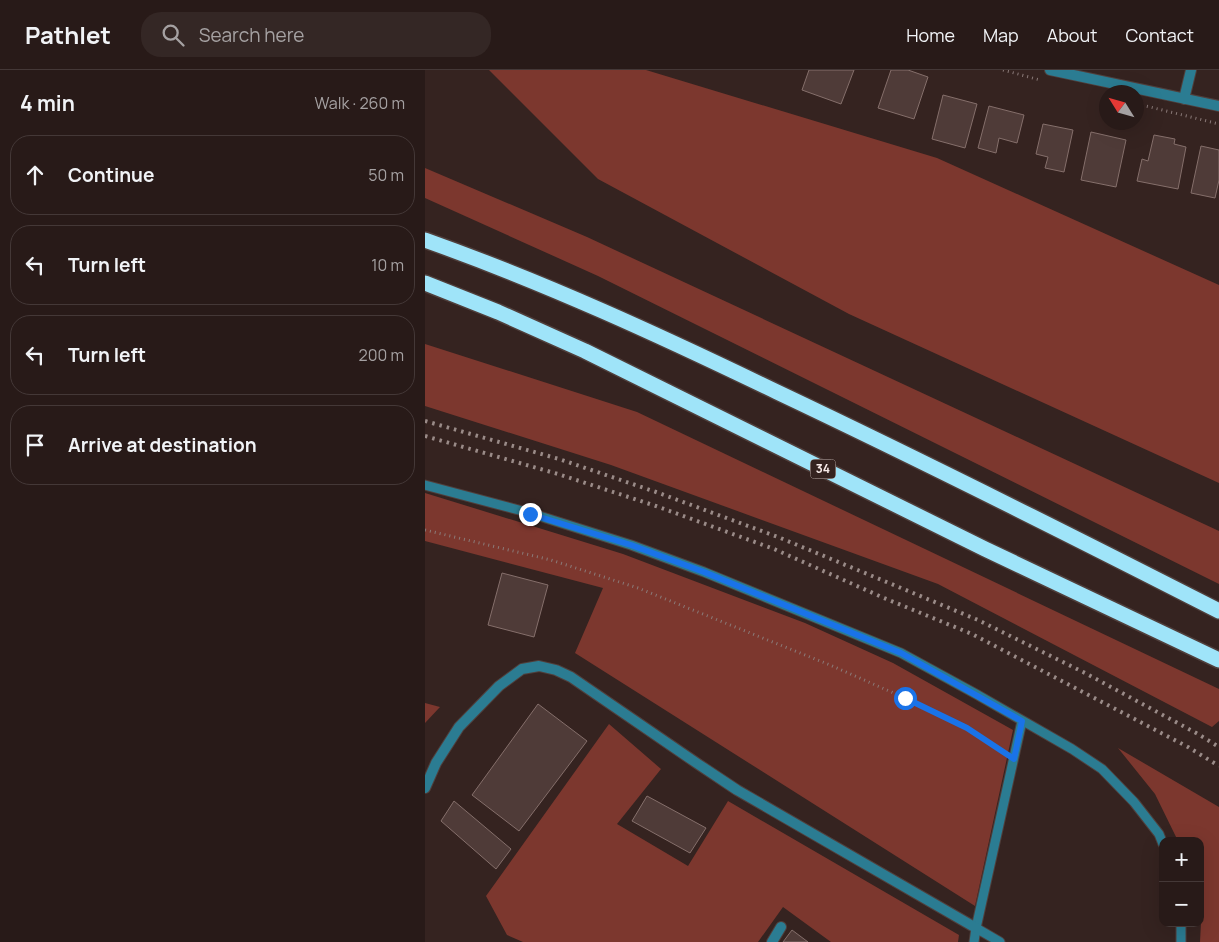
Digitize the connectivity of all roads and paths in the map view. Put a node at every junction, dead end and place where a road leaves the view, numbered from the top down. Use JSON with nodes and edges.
{"nodes":[{"id":1,"x":1050,"y":70,"type":"edge"},
{"id":2,"x":1191,"y":70,"type":"edge"},
{"id":3,"x":1184,"y":99,"type":"junction"},
{"id":4,"x":1144,"y":106,"type":"edge"},
{"id":5,"x":1219,"y":106,"type":"edge"},
{"id":6,"x":1219,"y":124,"type":"edge"},
{"id":7,"x":425,"y":240,"type":"edge"},
{"id":8,"x":425,"y":283,"type":"edge"},
{"id":9,"x":425,"y":485,"type":"edge"},
{"id":10,"x":425,"y":530,"type":"edge"},
{"id":11,"x":1219,"y":610,"type":"edge"},
{"id":12,"x":1219,"y":660,"type":"edge"},
{"id":13,"x":1022,"y":721,"type":"junction"},
{"id":14,"x":1014,"y":759,"type":"junction"},
{"id":15,"x":425,"y":788,"type":"edge"},
{"id":16,"x":1160,"y":837,"type":"edge"},
{"id":17,"x":781,"y":927,"type":"dead end"},
{"id":18,"x":1181,"y":927,"type":"edge"},
{"id":19,"x":976,"y":928,"type":"junction"},
{"id":20,"x":772,"y":942,"type":"edge"},
{"id":21,"x":974,"y":942,"type":"edge"},
{"id":22,"x":1000,"y":942,"type":"edge"},
{"id":23,"x":1181,"y":942,"type":"edge"}],
"edges":[{"from":1,"to":3,"type":"street"},
{"from":2,"to":3,"type":"street"},
{"from":3,"to":5,"type":"street"},
{"from":4,"to":6,"type":"path"},
{"from":7,"to":11,"type":"highway"},
{"from":8,"to":12,"type":"highway","number":"34"},
{"from":9,"to":13,"type":"lane"},
{"from":10,"to":14,"type":"path"},
{"from":13,"to":14,"type":"lane"},
{"from":13,"to":16,"type":"lane"},
{"from":14,"to":19,"type":"lane"},
{"from":15,"to":19,"type":"street"},
{"from":17,"to":20,"type":"street"},
{"from":18,"to":23,"type":"lane"},
{"from":19,"to":21,"type":"lane"},
{"from":19,"to":22,"type":"lane"}]}
